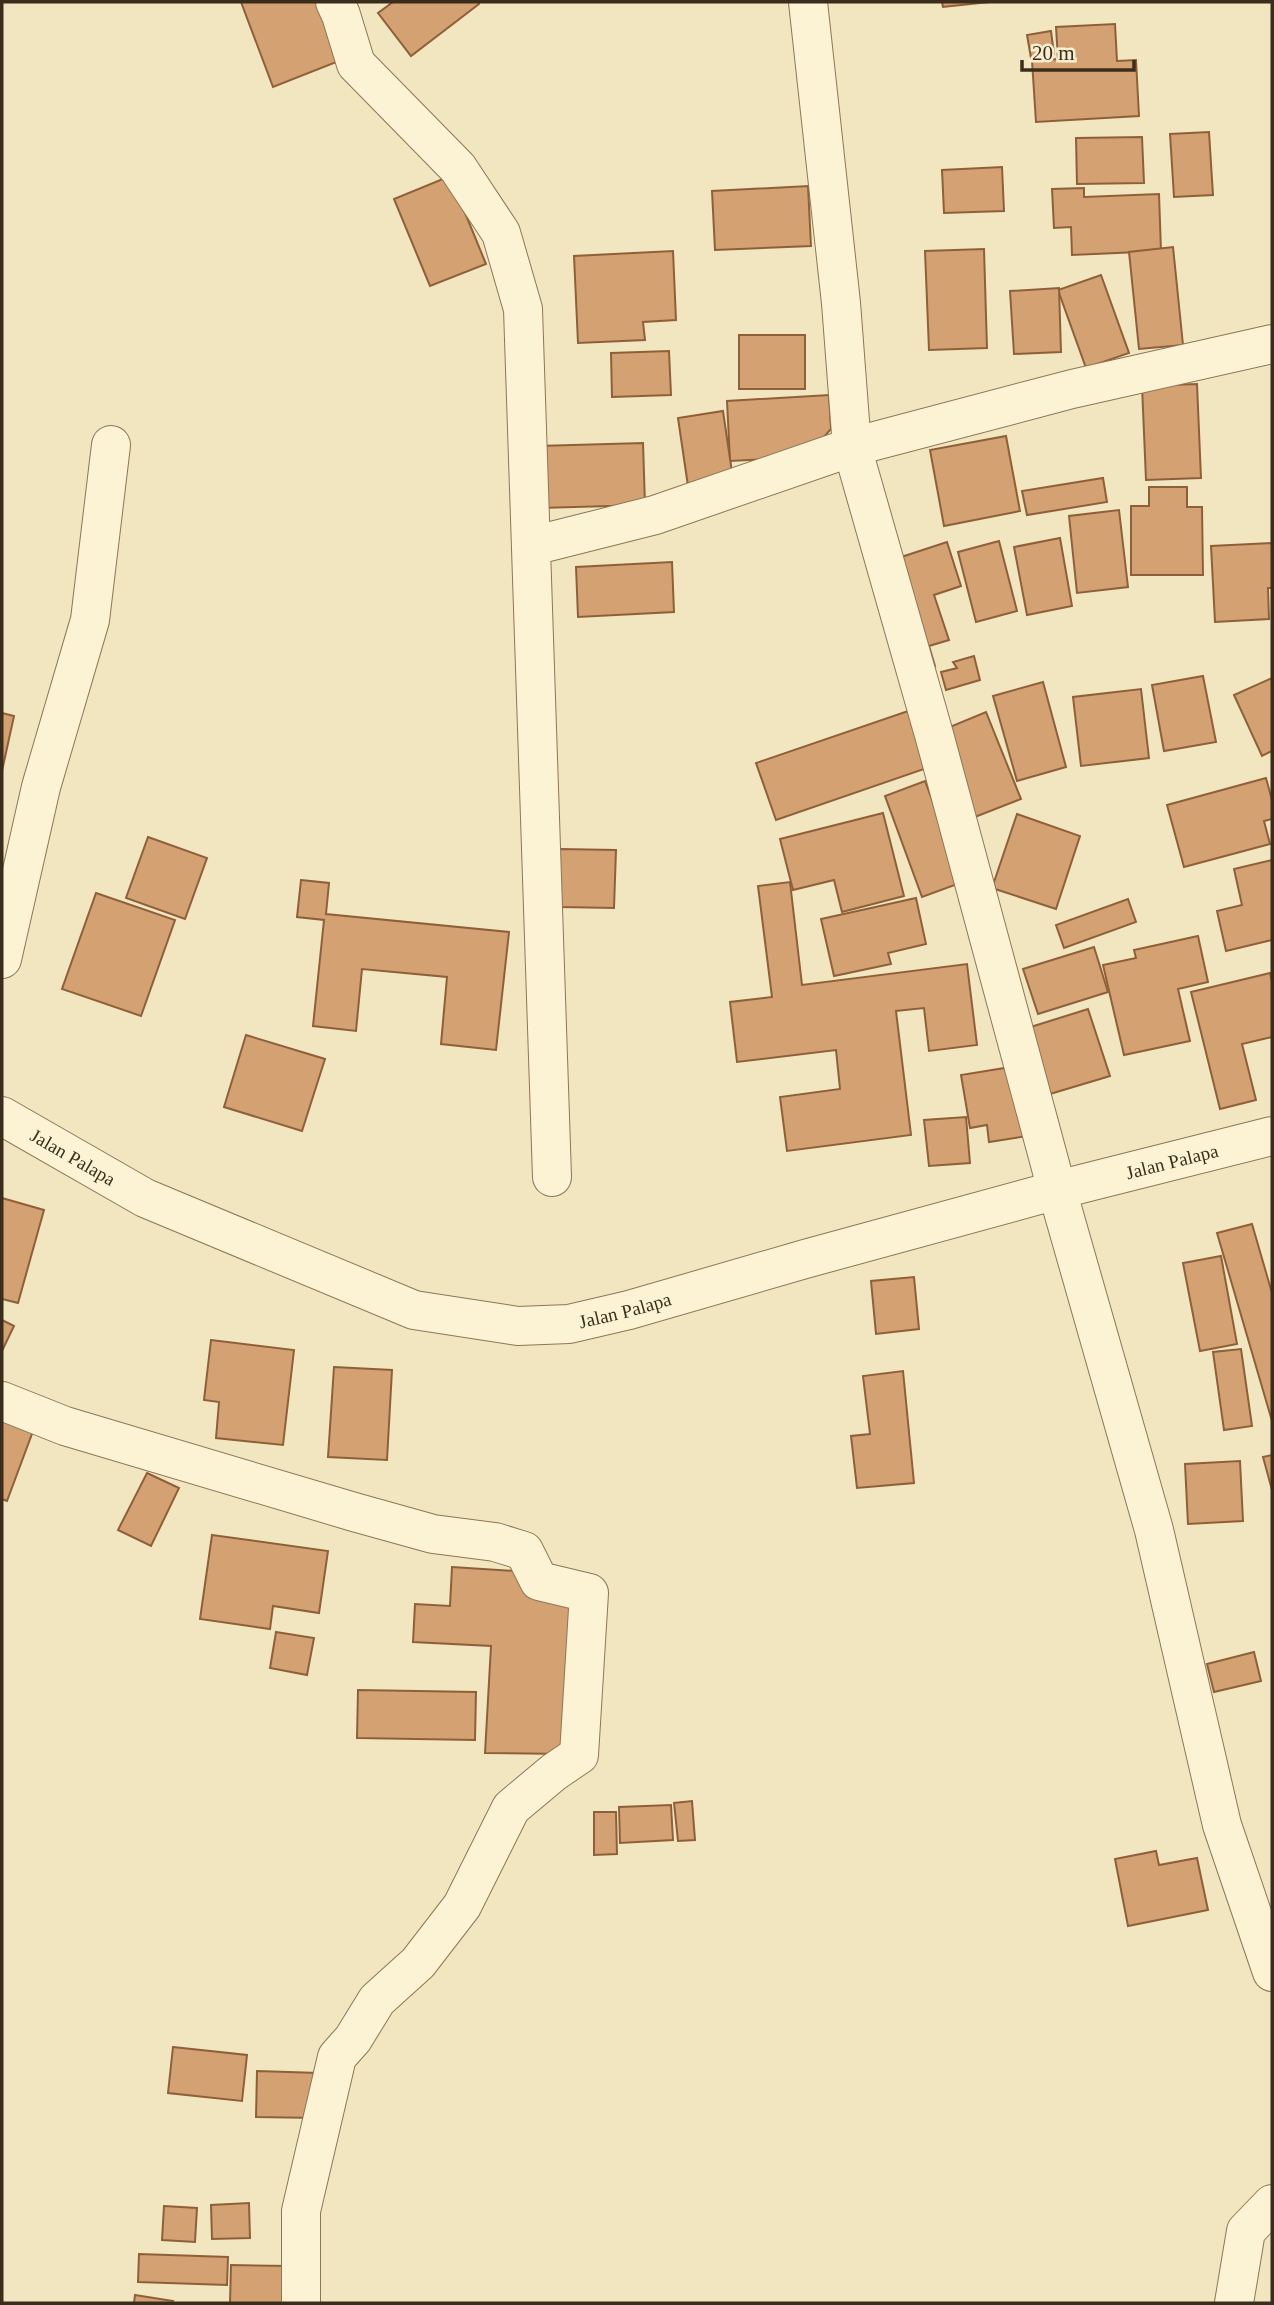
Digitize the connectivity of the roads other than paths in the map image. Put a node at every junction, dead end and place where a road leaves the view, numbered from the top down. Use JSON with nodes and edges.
{"nodes":[{"id":1,"x":335,"y":2,"type":"edge"},
{"id":2,"x":808,"y":2,"type":"edge"},
{"id":3,"x":1272,"y":344,"type":"edge"},
{"id":4,"x":111,"y":445,"type":"dead end"},
{"id":5,"x":852,"y":447,"type":"junction"},
{"id":6,"x":532,"y":546,"type":"junction"},
{"id":7,"x":2,"y":959,"type":"edge"},
{"id":8,"x":2,"y":1116,"type":"edge"},
{"id":9,"x":1272,"y":1136,"type":"edge"},
{"id":10,"x":552,"y":1177,"type":"dead end"},
{"id":11,"x":1057,"y":1190,"type":"junction"},
{"id":12,"x":2,"y":1401,"type":"edge"},
{"id":13,"x":1272,"y":1972,"type":"edge"},
{"id":14,"x":1272,"y":2204,"type":"edge"},
{"id":15,"x":301,"y":2303,"type":"edge"},
{"id":16,"x":1234,"y":2303,"type":"edge"}],
"edges":[{"from":1,"to":6,"type":"street"},
{"from":2,"to":5,"type":"street"},
{"from":3,"to":5,"type":"street"},
{"from":4,"to":7,"type":"street"},
{"from":5,"to":6,"type":"street"},
{"from":5,"to":11,"type":"street"},
{"from":6,"to":10,"type":"street"},
{"from":8,"to":11,"type":"street","name":"Jalan Palapa"},
{"from":9,"to":11,"type":"street","name":"Jalan Palapa"},
{"from":11,"to":13,"type":"street"},
{"from":12,"to":15,"type":"street"},
{"from":14,"to":16,"type":"street"}]}
